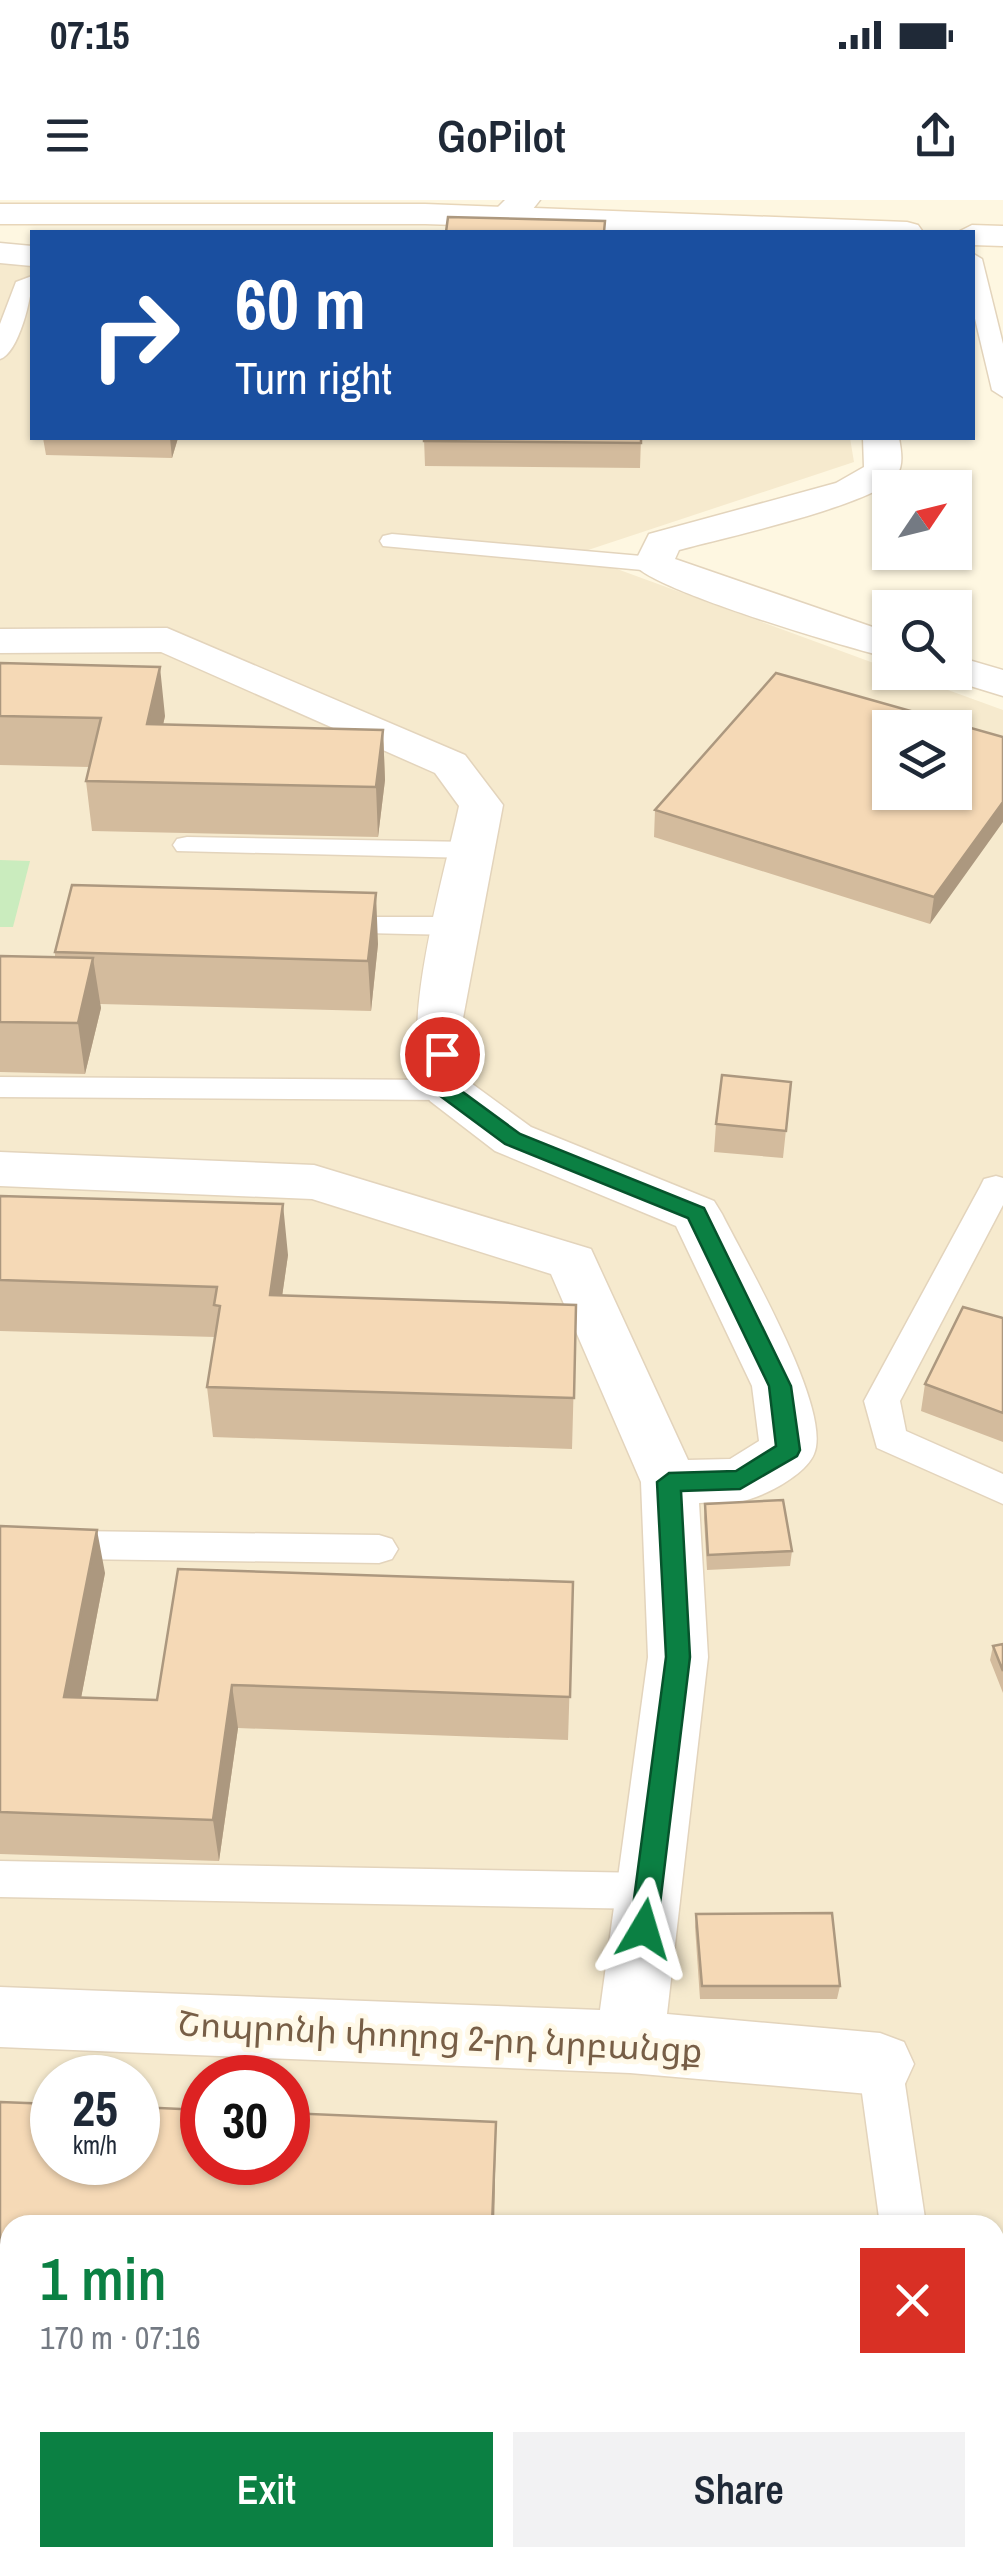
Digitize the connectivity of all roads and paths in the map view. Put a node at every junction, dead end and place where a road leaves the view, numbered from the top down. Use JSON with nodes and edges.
{"nodes":[{"id":1,"x":514,"y":208,"type":"edge"},
{"id":2,"x":0,"y":214,"type":"edge"},
{"id":3,"x":873,"y":230,"type":"edge"},
{"id":4,"x":975,"y":235,"type":"edge"},
{"id":5,"x":1003,"y":236,"type":"edge"},
{"id":6,"x":0,"y":253,"type":"edge"},
{"id":7,"x":30,"y":256,"type":"edge"},
{"id":8,"x":975,"y":272,"type":"edge"},
{"id":9,"x":30,"y":282,"type":"edge"},
{"id":10,"x":0,"y":352,"type":"edge"},
{"id":11,"x":1003,"y":390,"type":"edge"},
{"id":12,"x":881,"y":440,"type":"edge"},
{"id":13,"x":392,"y":541,"type":"dead end"},
{"id":14,"x":653,"y":564,"type":"junction"},
{"id":15,"x":872,"y":640,"type":"edge"},
{"id":16,"x":0,"y":641,"type":"edge"},
{"id":17,"x":972,"y":674,"type":"edge"},
{"id":18,"x":1003,"y":684,"type":"edge"},
{"id":19,"x":187,"y":846,"type":"dead end"},
{"id":20,"x":471,"y":850,"type":"junction"},
{"id":21,"x":300,"y":926,"type":"edge"},
{"id":22,"x":454,"y":926,"type":"junction"},
{"id":23,"x":0,"y":1088,"type":"edge"},
{"id":24,"x":446,"y":1090,"type":"junction"},
{"id":25,"x":0,"y":1169,"type":"edge"},
{"id":26,"x":996,"y":1186,"type":"dead end"},
{"id":27,"x":930,"y":1310,"type":"junction"},
{"id":28,"x":967,"y":1321,"type":"edge"},
{"id":29,"x":669,"y":1482,"type":"junction"},
{"id":30,"x":1003,"y":1490,"type":"edge"},
{"id":31,"x":0,"y":1544,"type":"edge"},
{"id":32,"x":379,"y":1549,"type":"dead end"},
{"id":33,"x":0,"y":1878,"type":"edge"},
{"id":34,"x":648,"y":1891,"type":"junction"},
{"id":35,"x":0,"y":2017,"type":"edge"},
{"id":36,"x":630,"y":2042,"type":"junction"},
{"id":37,"x":880,"y":2064,"type":"joint"},
{"id":38,"x":902,"y":2215,"type":"edge"}],
"edges":[{"from":1,"to":2,"type":"street"},
{"from":1,"to":3,"type":"street"},
{"from":4,"to":5,"type":"street"},
{"from":6,"to":7,"type":"street"},
{"from":8,"to":11,"type":"lane"},
{"from":9,"to":10,"type":"lane"},
{"from":12,"to":14,"type":"street"},
{"from":13,"to":14,"type":"lane"},
{"from":14,"to":15,"type":"street"},
{"from":16,"to":20,"type":"street"},
{"from":17,"to":18,"type":"street"},
{"from":19,"to":20,"type":"lane"},
{"from":20,"to":22,"type":"street"},
{"from":21,"to":22,"type":"lane"},
{"from":22,"to":24,"type":"street"},
{"from":23,"to":24,"type":"lane"},
{"from":24,"to":29,"type":"street"},
{"from":25,"to":29,"type":"street"},
{"from":26,"to":27,"type":"lane"},
{"from":27,"to":28,"type":"lane"},
{"from":27,"to":30,"type":"lane"},
{"from":29,"to":34,"type":"street"},
{"from":31,"to":32,"type":"lane"},
{"from":33,"to":34,"type":"lane"},
{"from":34,"to":36,"type":"street"},
{"from":35,"to":36,"type":"street","name":"Շոպրոնի փողոց 2-րդ նրբանցք"},
{"from":36,"to":37,"type":"street","name":"Շոպրոնի փողոց 2-րդ նրբանցք"},
{"from":37,"to":38,"type":"lane"}]}
